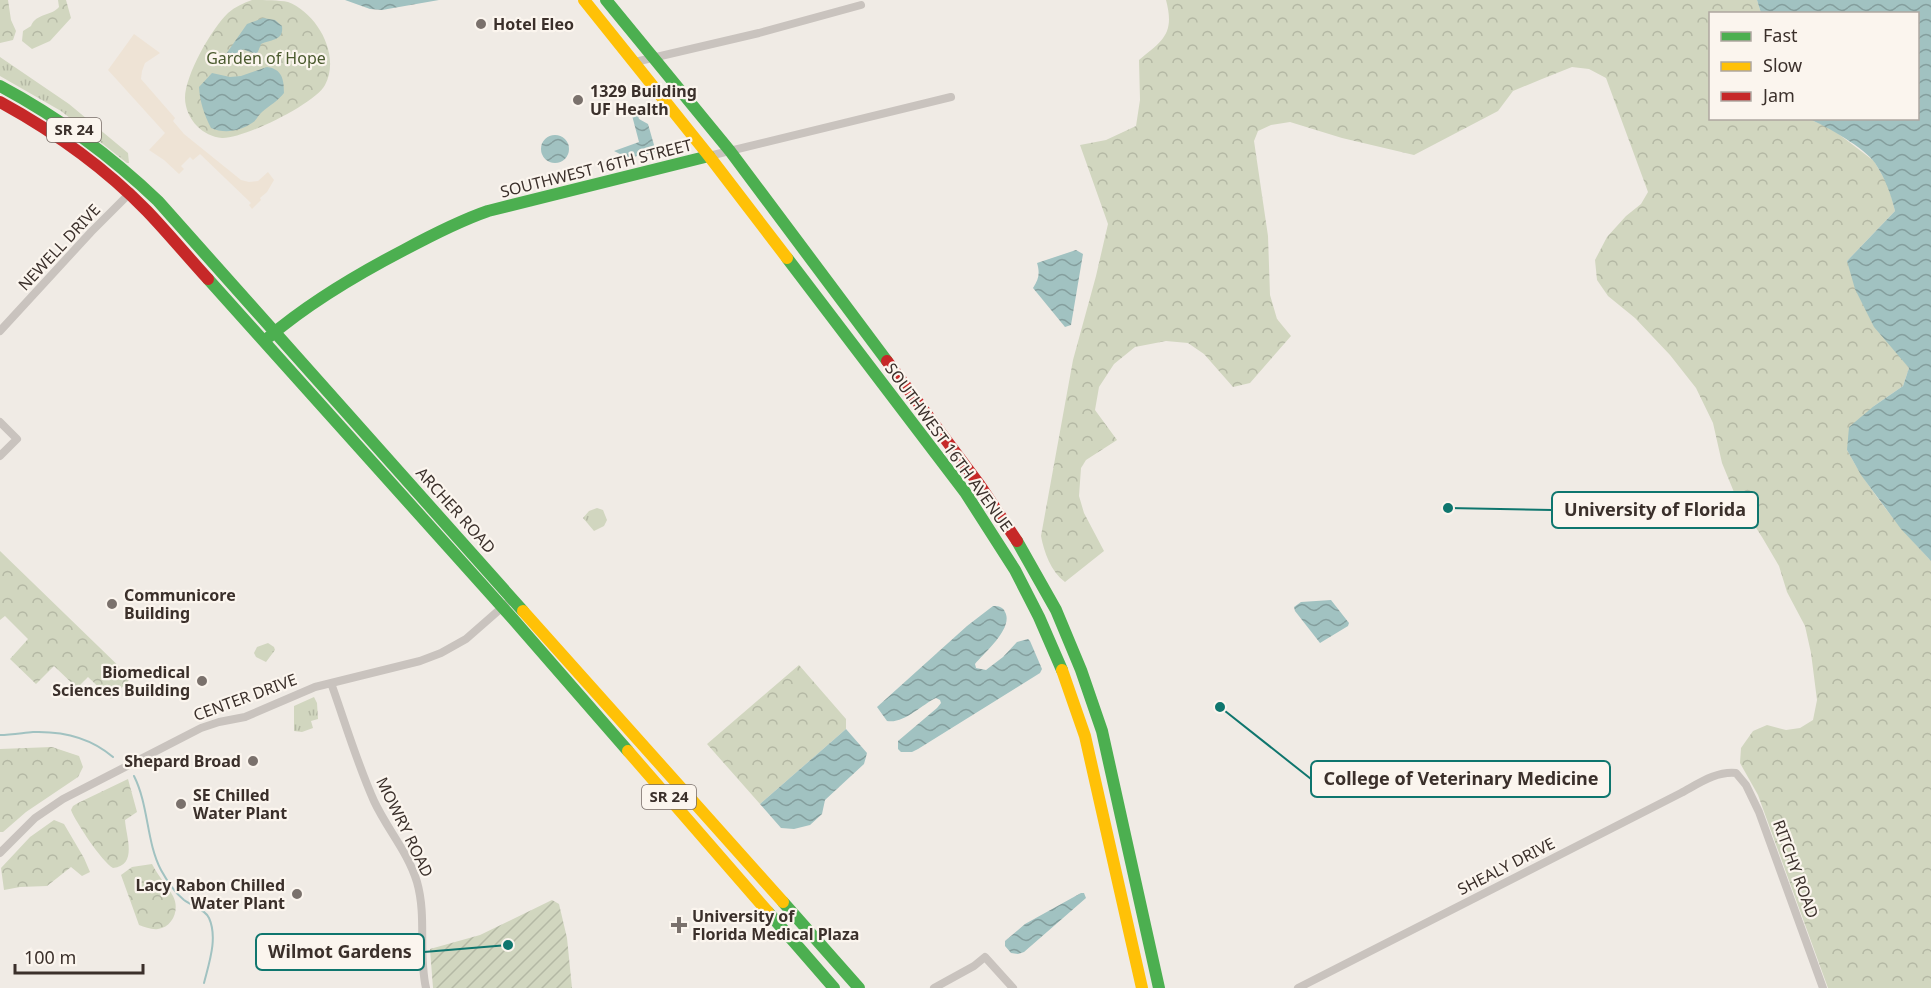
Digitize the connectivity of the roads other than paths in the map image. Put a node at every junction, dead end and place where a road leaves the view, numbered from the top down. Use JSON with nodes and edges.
{"nodes":[{"id":1,"x":584,"y":0,"type":"edge"},
{"id":2,"x":606,"y":0,"type":"edge"},
{"id":3,"x":861,"y":5,"type":"dead end"},
{"id":4,"x":653,"y":57,"type":"junction"},
{"id":5,"x":635,"y":62,"type":"junction"},
{"id":6,"x":0,"y":86,"type":"edge"},
{"id":7,"x":951,"y":97,"type":"dead end"},
{"id":8,"x":0,"y":102,"type":"edge"},
{"id":9,"x":730,"y":151,"type":"junction"},
{"id":10,"x":709,"y":156,"type":"junction"},
{"id":11,"x":141,"y":184,"type":"junction"},
{"id":12,"x":129,"y":194,"type":"junction"},
{"id":13,"x":0,"y":331,"type":"edge"},
{"id":14,"x":274,"y":332,"type":"junction"},
{"id":15,"x":264,"y":342,"type":"junction"},
{"id":16,"x":0,"y":422,"type":"edge"},
{"id":17,"x":0,"y":456,"type":"edge"},
{"id":18,"x":513,"y":598,"type":"junction"},
{"id":19,"x":503,"y":607,"type":"junction"},
{"id":20,"x":331,"y":683,"type":"junction"},
{"id":21,"x":1727,"y":772,"type":"joint"},
{"id":22,"x":0,"y":853,"type":"edge"},
{"id":23,"x":426,"y":988,"type":"edge"},
{"id":24,"x":834,"y":988,"type":"edge"},
{"id":25,"x":860,"y":988,"type":"edge"},
{"id":26,"x":934,"y":988,"type":"edge"},
{"id":27,"x":1013,"y":988,"type":"edge"},
{"id":28,"x":1142,"y":988,"type":"edge"},
{"id":29,"x":1159,"y":988,"type":"edge"},
{"id":30,"x":1298,"y":988,"type":"edge"},
{"id":31,"x":1823,"y":988,"type":"edge"}],
"edges":[{"from":1,"to":5,"type":"main road","name":"SOUTHWEST 16TH AVENUE"},
{"from":2,"to":4,"type":"main road","name":"SOUTHWEST 16TH AVENUE"},
{"from":3,"to":4,"type":"street"},
{"from":4,"to":5,"type":"street"},
{"from":4,"to":9,"type":"main road","name":"SOUTHWEST 16TH AVENUE"},
{"from":5,"to":10,"type":"main road","name":"SOUTHWEST 16TH AVENUE"},
{"from":6,"to":11,"type":"main road","name":"ARCHER ROAD","number":"SR 24"},
{"from":7,"to":9,"type":"street","name":"SOUTHWEST 16TH STREET"},
{"from":8,"to":12,"type":"main road","name":"ARCHER ROAD","number":"SR 24"},
{"from":9,"to":10,"type":"street","name":"SOUTHWEST 16TH STREET"},
{"from":9,"to":29,"type":"main road","name":"SOUTHWEST 16TH AVENUE"},
{"from":10,"to":14,"type":"main road","name":"SOUTHWEST 16TH STREET"},
{"from":10,"to":28,"type":"main road","name":"SOUTHWEST 16TH AVENUE"},
{"from":11,"to":12,"type":"street","name":"NEWELL DRIVE"},
{"from":11,"to":14,"type":"main road","name":"ARCHER ROAD","number":"SR 24"},
{"from":12,"to":13,"type":"street","name":"NEWELL DRIVE"},
{"from":12,"to":15,"type":"main road","name":"ARCHER ROAD","number":"SR 24"},
{"from":14,"to":15,"type":"main road","name":"SOUTHWEST 16TH STREET"},
{"from":14,"to":18,"type":"main road","name":"ARCHER ROAD","number":"SR 24"},
{"from":15,"to":19,"type":"main road","name":"ARCHER ROAD","number":"SR 24"},
{"from":16,"to":17,"type":"street"},
{"from":18,"to":19,"type":"street","name":"CENTER DRIVE"},
{"from":18,"to":25,"type":"main road","name":"ARCHER ROAD","number":"SR 24"},
{"from":19,"to":20,"type":"street","name":"CENTER DRIVE"},
{"from":19,"to":24,"type":"main road","name":"ARCHER ROAD","number":"SR 24"},
{"from":20,"to":22,"type":"street","name":"CENTER DRIVE"},
{"from":20,"to":23,"type":"street","name":"MOWRY ROAD"},
{"from":21,"to":30,"type":"street","name":"SHEALY DRIVE"},
{"from":21,"to":31,"type":"street","name":"RITCHY ROAD"},
{"from":26,"to":27,"type":"street"}]}
